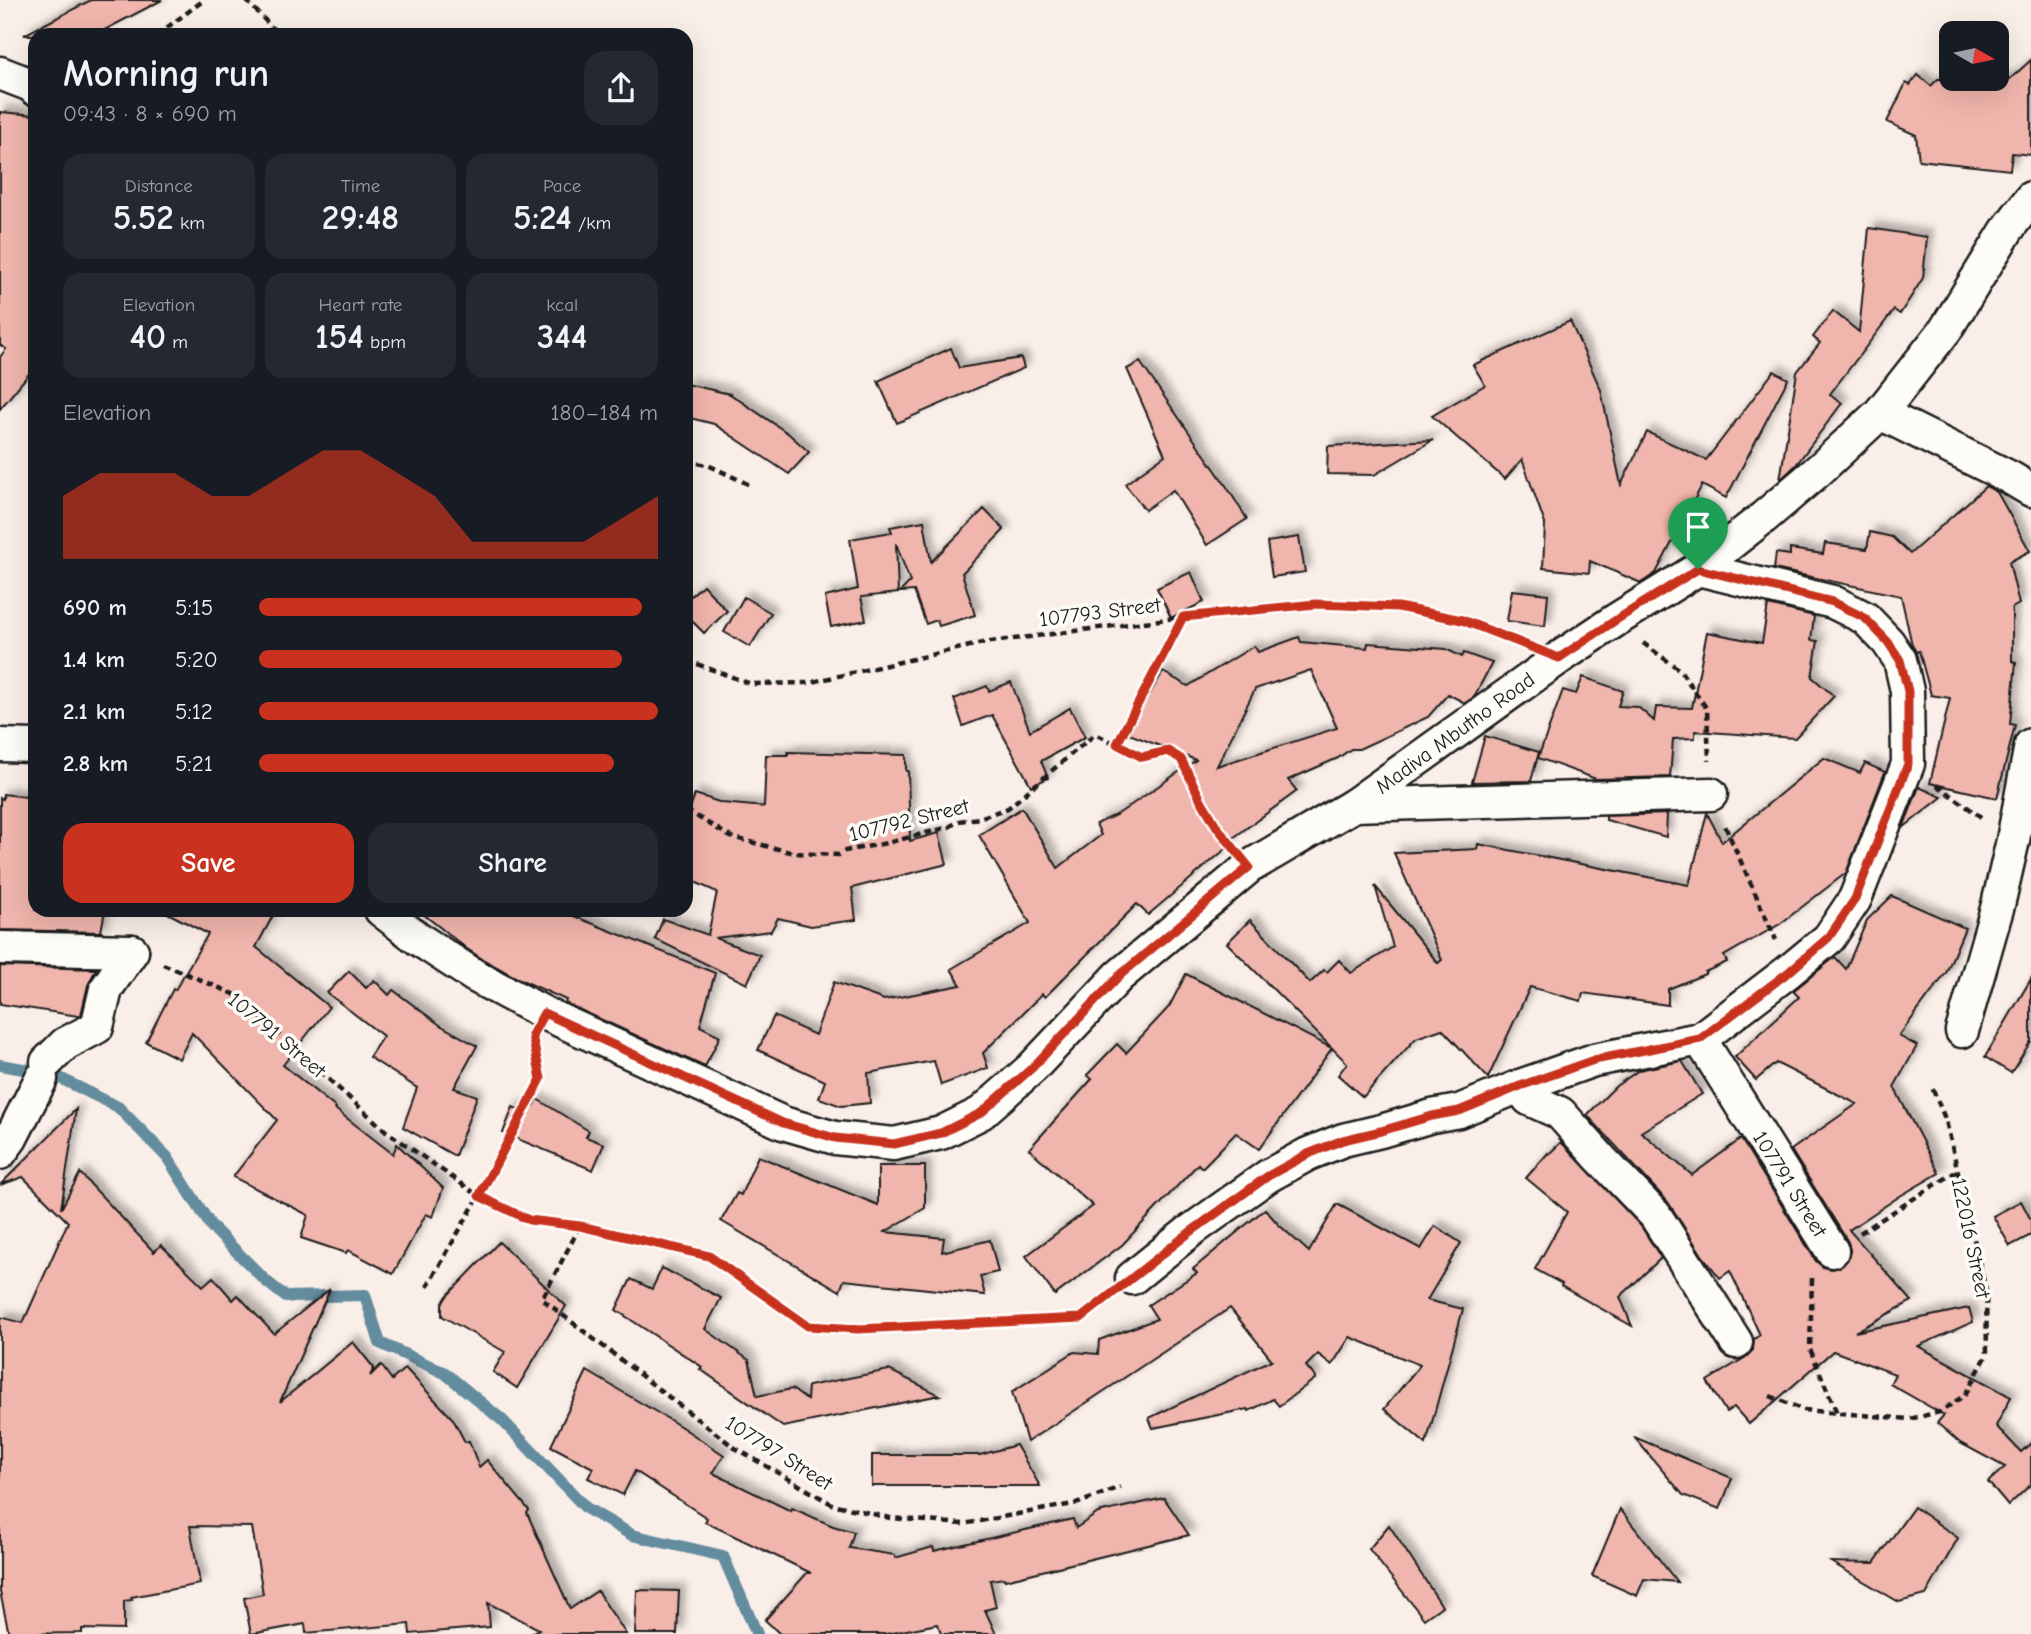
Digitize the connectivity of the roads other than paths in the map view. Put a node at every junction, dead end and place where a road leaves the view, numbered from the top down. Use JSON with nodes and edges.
{"nodes":[{"id":1,"x":0,"y":73,"type":"edge"},
{"id":2,"x":28,"y":84,"type":"edge"},
{"id":3,"x":2031,"y":198,"type":"edge"},
{"id":4,"x":1880,"y":413,"type":"junction"},
{"id":5,"x":2031,"y":491,"type":"edge"},
{"id":6,"x":1698,"y":569,"type":"junction"},
{"id":7,"x":0,"y":745,"type":"edge"},
{"id":8,"x":2031,"y":745,"type":"edge"},
{"id":9,"x":28,"y":746,"type":"edge"},
{"id":10,"x":1710,"y":794,"type":"road end"},
{"id":11,"x":1354,"y":805,"type":"junction"},
{"id":12,"x":390,"y":917,"type":"edge"},
{"id":13,"x":0,"y":948,"type":"edge"},
{"id":14,"x":1962,"y":1031,"type":"dead end"},
{"id":15,"x":1700,"y":1039,"type":"junction"},
{"id":16,"x":1520,"y":1086,"type":"junction"},
{"id":17,"x":0,"y":1153,"type":"edge"},
{"id":18,"x":1832,"y":1251,"type":"road end"},
{"id":19,"x":1132,"y":1278,"type":"road end"},
{"id":20,"x":1736,"y":1342,"type":"dead end"}],
"edges":[{"from":1,"to":2,"type":"street"},
{"from":3,"to":4,"type":"street","name":"Madiva Mbutho Road"},
{"from":4,"to":5,"type":"street"},
{"from":4,"to":6,"type":"street","name":"Madiva Mbutho Road"},
{"from":6,"to":11,"type":"street","name":"Madiva Mbutho Road"},
{"from":6,"to":15,"type":"street"},
{"from":7,"to":9,"type":"street"},
{"from":8,"to":14,"type":"street"},
{"from":10,"to":11,"type":"street","name":"Madiva Mbutho Road"},
{"from":11,"to":12,"type":"street","name":"Madiva Mbutho Road"},
{"from":13,"to":17,"type":"street"},
{"from":15,"to":16,"type":"street"},
{"from":15,"to":18,"type":"street","name":"107791 Street"},
{"from":16,"to":19,"type":"street"},
{"from":16,"to":20,"type":"street"}]}
